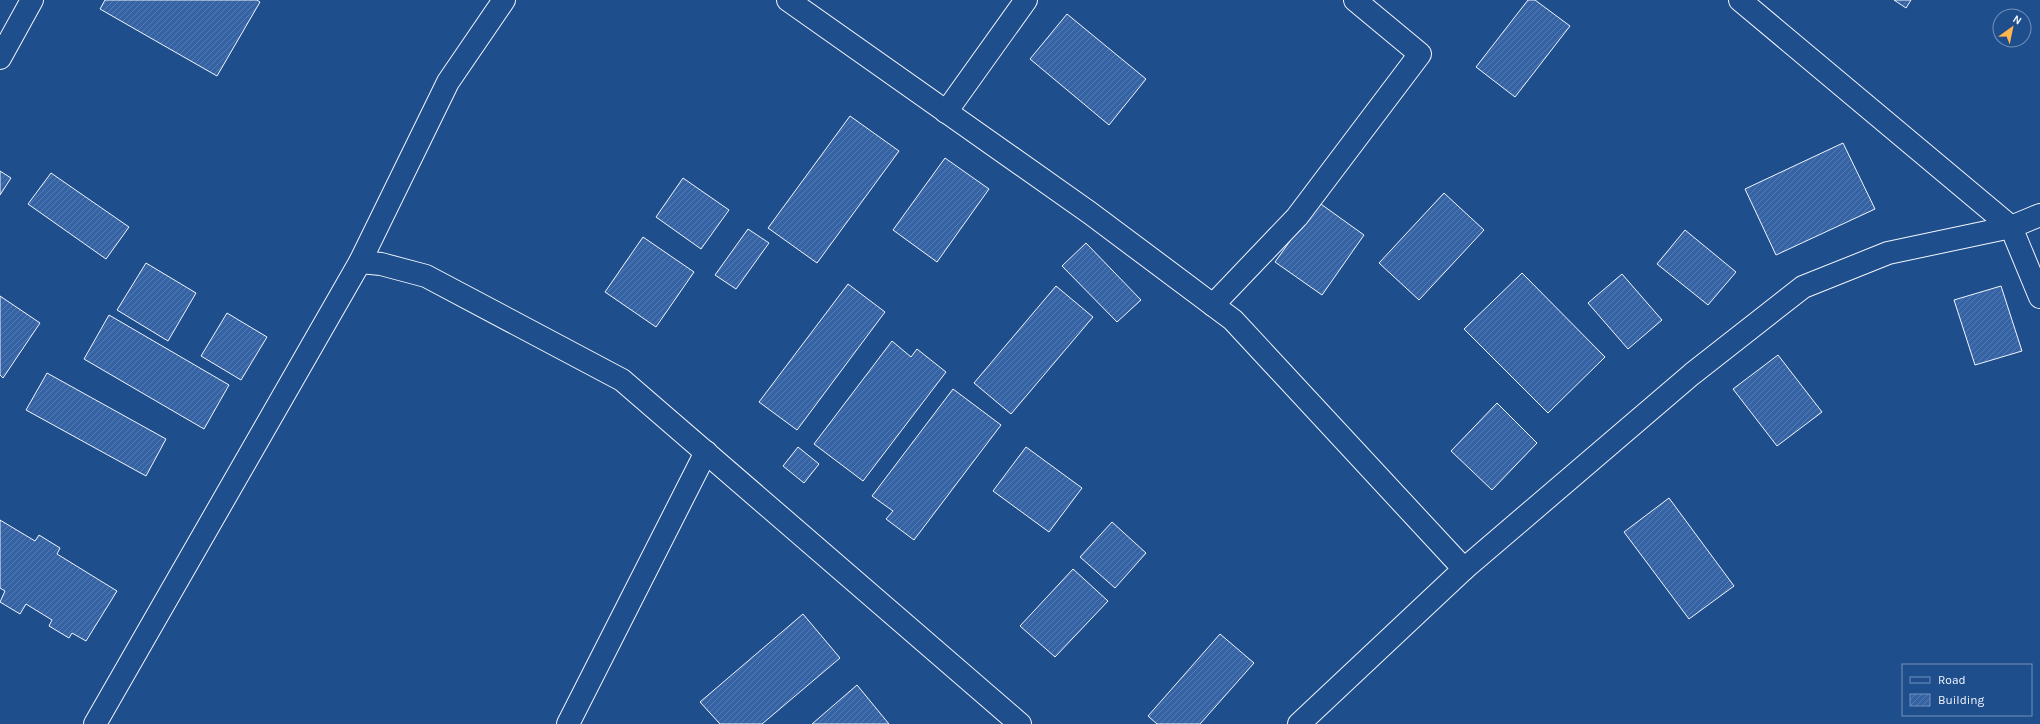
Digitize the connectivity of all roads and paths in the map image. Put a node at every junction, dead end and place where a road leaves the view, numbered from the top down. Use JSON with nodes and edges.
{"nodes":[{"id":1,"x":32,"y":0,"type":"edge"},
{"id":2,"x":504,"y":0,"type":"edge"},
{"id":3,"x":788,"y":0,"type":"edge"},
{"id":4,"x":1026,"y":0,"type":"edge"},
{"id":5,"x":1355,"y":0,"type":"edge"},
{"id":6,"x":1740,"y":0,"type":"edge"},
{"id":7,"x":0,"y":58,"type":"edge"},
{"id":8,"x":946,"y":112,"type":"junction"},
{"id":9,"x":2040,"y":214,"type":"edge"},
{"id":10,"x":2011,"y":227,"type":"junction"},
{"id":11,"x":360,"y":262,"type":"junction"},
{"id":12,"x":2040,"y":297,"type":"edge"},
{"id":13,"x":1213,"y":305,"type":"junction"},
{"id":14,"x":706,"y":452,"type":"junction"},
{"id":15,"x":1464,"y":569,"type":"junction"},
{"id":16,"x":95,"y":724,"type":"edge"},
{"id":17,"x":568,"y":724,"type":"edge"},
{"id":18,"x":1020,"y":724,"type":"edge"},
{"id":19,"x":1299,"y":724,"type":"edge"}],
"edges":[{"from":1,"to":7,"type":"street"},
{"from":2,"to":11,"type":"street"},
{"from":3,"to":8,"type":"street"},
{"from":4,"to":8,"type":"street"},
{"from":5,"to":13,"type":"street"},
{"from":6,"to":10,"type":"street"},
{"from":8,"to":13,"type":"street"},
{"from":9,"to":10,"type":"street"},
{"from":10,"to":12,"type":"street"},
{"from":10,"to":15,"type":"street"},
{"from":11,"to":14,"type":"street"},
{"from":11,"to":16,"type":"street"},
{"from":13,"to":15,"type":"street"},
{"from":14,"to":17,"type":"street"},
{"from":14,"to":18,"type":"street"},
{"from":15,"to":19,"type":"street"}]}
